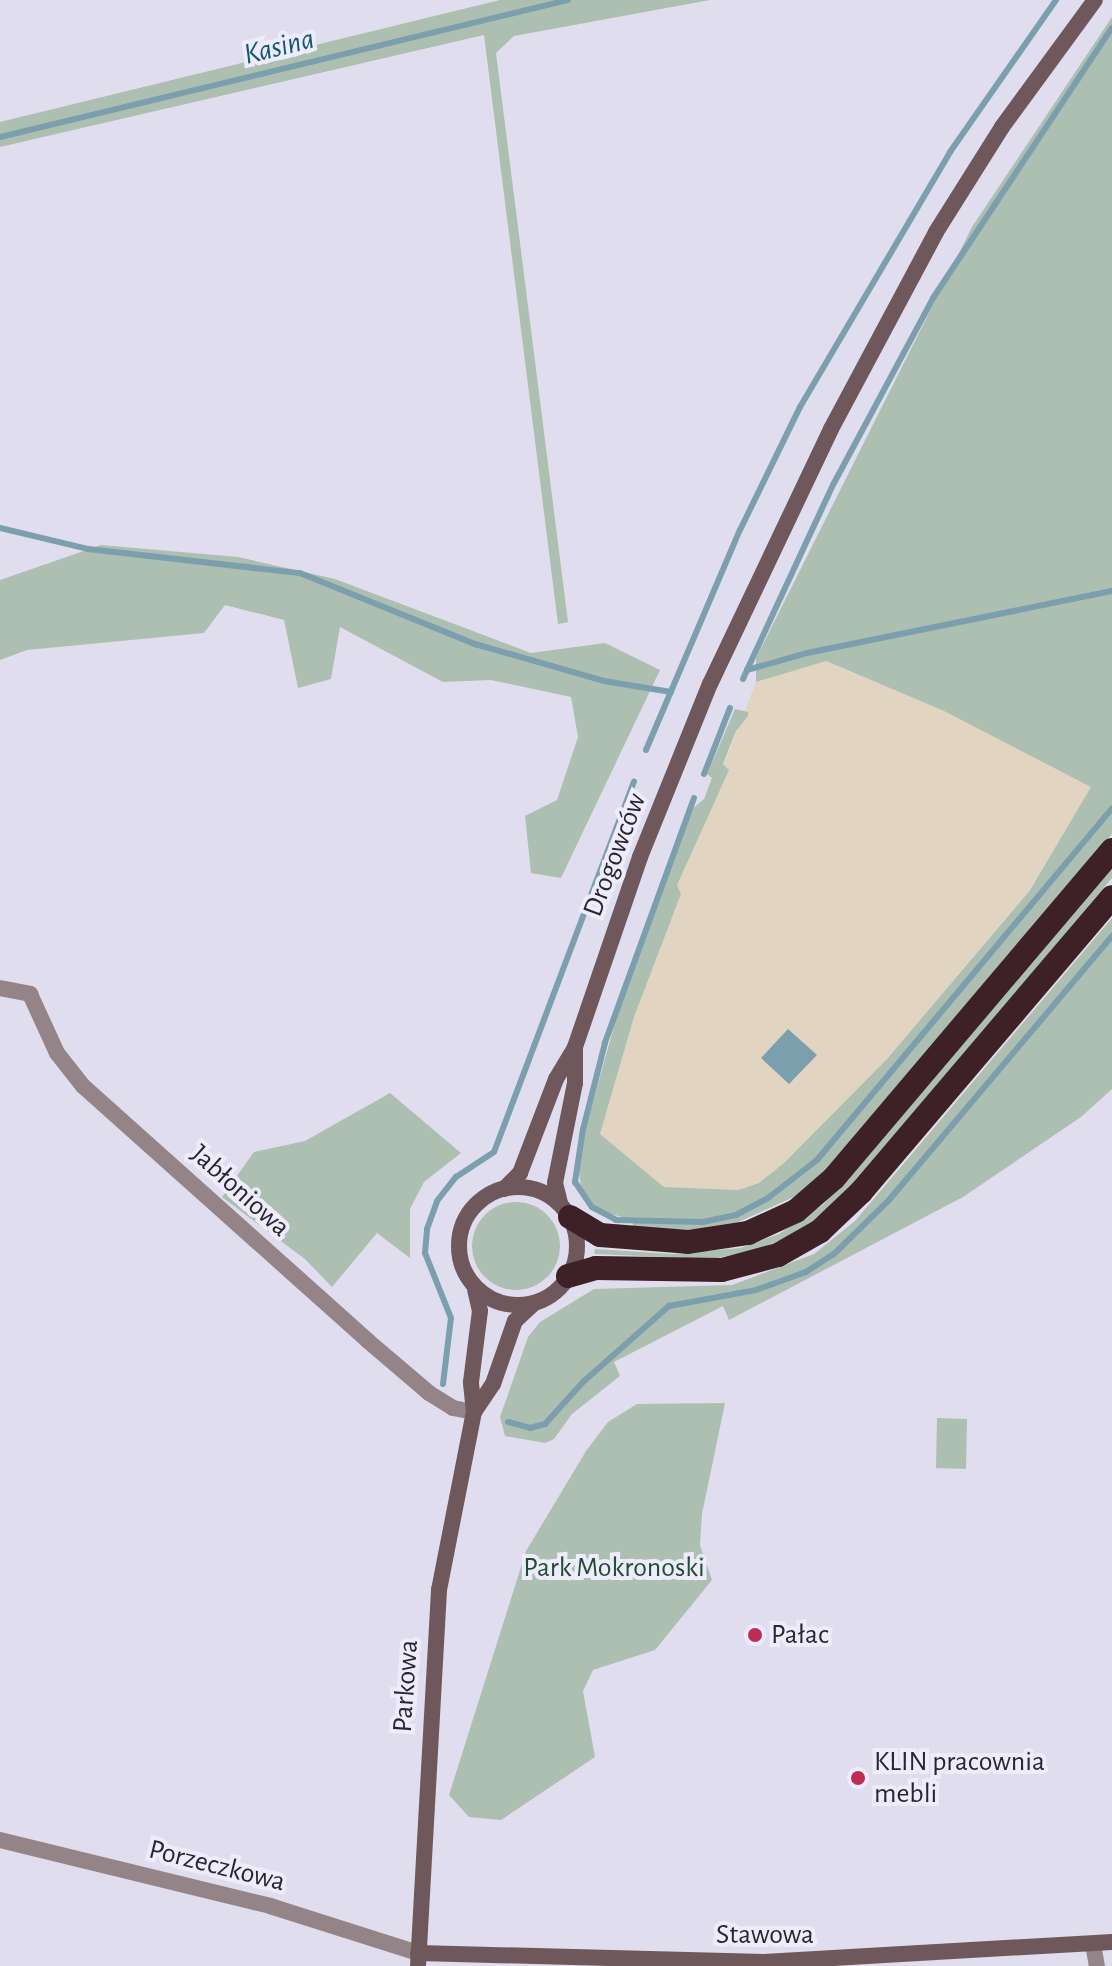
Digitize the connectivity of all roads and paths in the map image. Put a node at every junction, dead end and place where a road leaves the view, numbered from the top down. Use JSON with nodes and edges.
{"nodes":[{"id":1,"x":1095,"y":0,"type":"edge"},
{"id":2,"x":1112,"y":850,"type":"edge"},
{"id":3,"x":1112,"y":897,"type":"edge"},
{"id":4,"x":0,"y":988,"type":"edge"},
{"id":5,"x":575,"y":1047,"type":"junction"},
{"id":6,"x":504,"y":1189,"type":"junction"},
{"id":7,"x":565,"y":1210,"type":"junction"},
{"id":8,"x":568,"y":1276,"type":"junction"},
{"id":9,"x":475,"y":1290,"type":"junction"},
{"id":10,"x":533,"y":1304,"type":"junction"},
{"id":11,"x":474,"y":1412,"type":"junction"},
{"id":12,"x":0,"y":1840,"type":"edge"},
{"id":13,"x":1112,"y":1942,"type":"edge"},
{"id":14,"x":1093,"y":1944,"type":"junction"},
{"id":15,"x":418,"y":1959,"type":"edge"},
{"id":16,"x":1097,"y":1966,"type":"edge"}],
"edges":[{"from":1,"to":5,"type":"main road","name":"Drogowców"},
{"from":2,"to":7,"type":"highway"},
{"from":3,"to":8,"type":"highway"},
{"from":4,"to":11,"type":"street","name":"Jabłoniowa"},
{"from":5,"to":6,"type":"main road","name":"Drogowców"},
{"from":5,"to":7,"type":"main road","name":"Drogowców"},
{"from":6,"to":7,"type":"main road"},
{"from":6,"to":9,"type":"main road"},
{"from":7,"to":8,"type":"main road"},
{"from":8,"to":10,"type":"main road"},
{"from":9,"to":10,"type":"main road"},
{"from":9,"to":11,"type":"main road","name":"Parkowa"},
{"from":10,"to":11,"type":"main road","name":"Parkowa"},
{"from":11,"to":15,"type":"main road","name":"Parkowa"},
{"from":12,"to":15,"type":"street","name":"Porzeczkowa"},
{"from":13,"to":14,"type":"main road","name":"Stawowa"},
{"from":14,"to":15,"type":"main road","name":"Stawowa"},
{"from":14,"to":16,"type":"street"}]}
